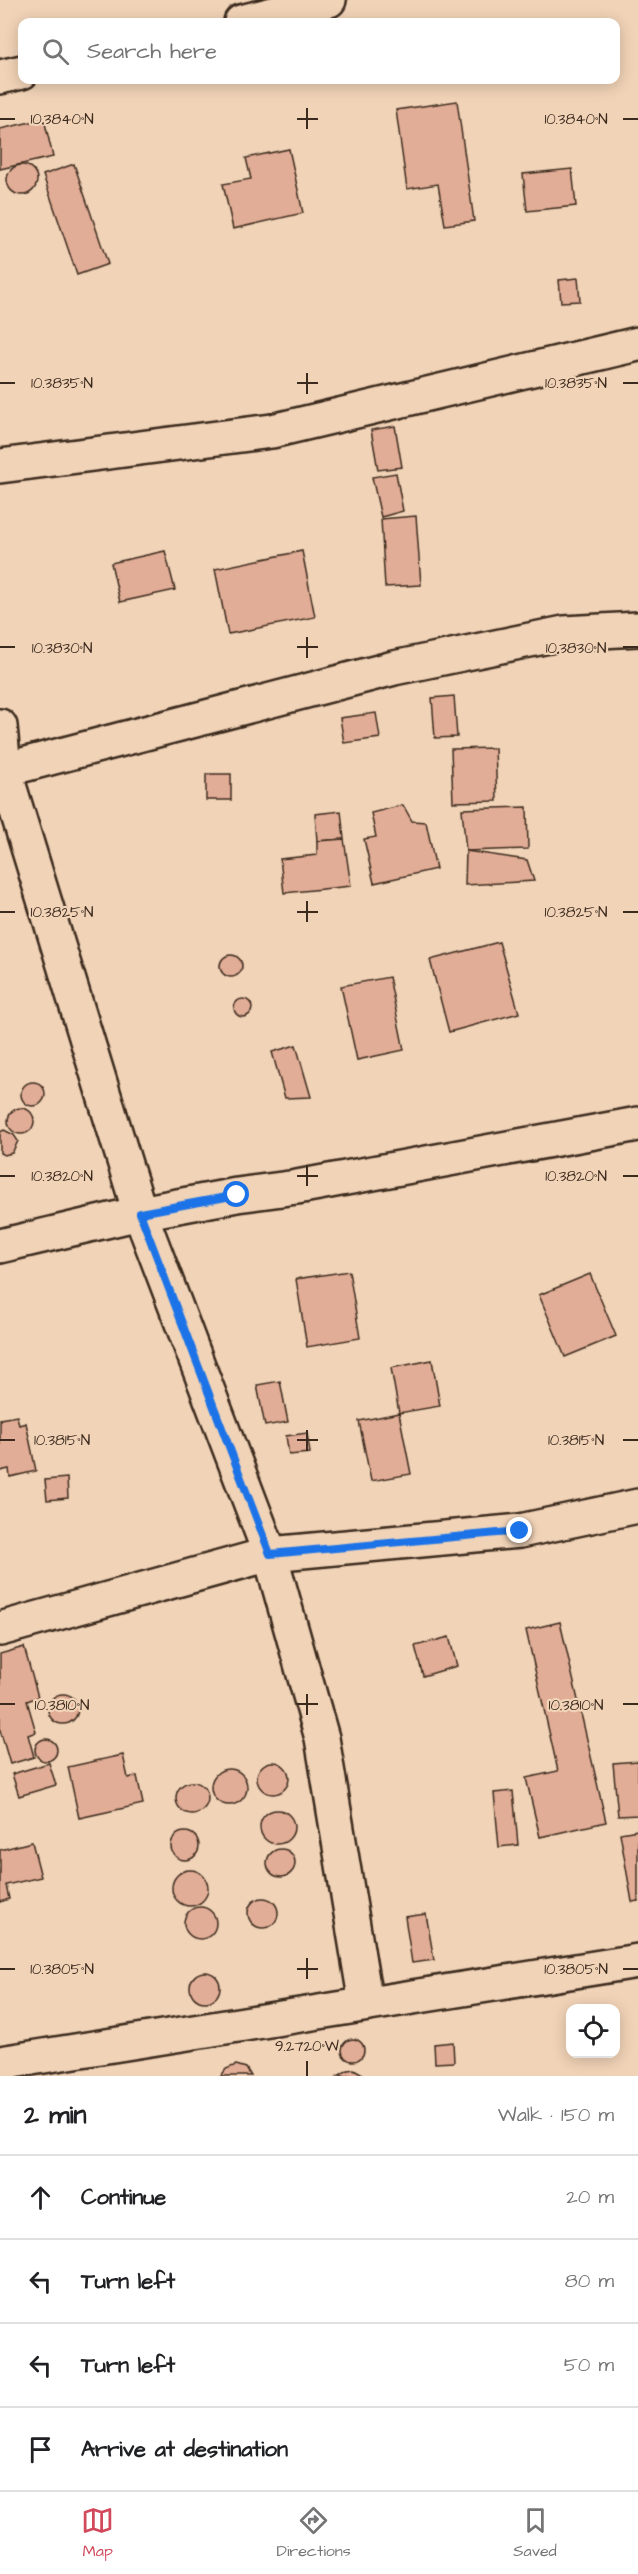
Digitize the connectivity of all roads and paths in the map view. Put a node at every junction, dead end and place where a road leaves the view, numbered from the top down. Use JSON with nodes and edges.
{"nodes":[{"id":1,"x":329,"y":0,"type":"edge"},
{"id":2,"x":257,"y":18,"type":"edge"},
{"id":3,"x":18,"y":73,"type":"edge"},
{"id":4,"x":0,"y":76,"type":"edge"},
{"id":5,"x":638,"y":344,"type":"edge"},
{"id":6,"x":0,"y":466,"type":"edge"},
{"id":7,"x":638,"y":629,"type":"edge"},
{"id":8,"x":0,"y":726,"type":"edge"},
{"id":9,"x":2,"y":770,"type":"edge"},
{"id":10,"x":638,"y":1124,"type":"edge"},
{"id":11,"x":140,"y":1213,"type":"junction"},
{"id":12,"x":0,"y":1246,"type":"edge"},
{"id":13,"x":638,"y":1506,"type":"edge"},
{"id":14,"x":270,"y":1554,"type":"junction"},
{"id":15,"x":0,"y":1629,"type":"edge"},
{"id":16,"x":638,"y":1961,"type":"edge"},
{"id":17,"x":366,"y":2004,"type":"junction"},
{"id":18,"x":0,"y":2063,"type":"edge"}],
"edges":[{"from":1,"to":2,"type":"street"},
{"from":3,"to":4,"type":"street"},
{"from":5,"to":6,"type":"street"},
{"from":7,"to":9,"type":"street"},
{"from":8,"to":9,"type":"street"},
{"from":9,"to":11,"type":"street"},
{"from":10,"to":11,"type":"street"},
{"from":11,"to":12,"type":"street"},
{"from":11,"to":14,"type":"street"},
{"from":13,"to":14,"type":"street"},
{"from":14,"to":15,"type":"street"},
{"from":14,"to":17,"type":"street"},
{"from":16,"to":17,"type":"street"},
{"from":17,"to":18,"type":"street"}]}
